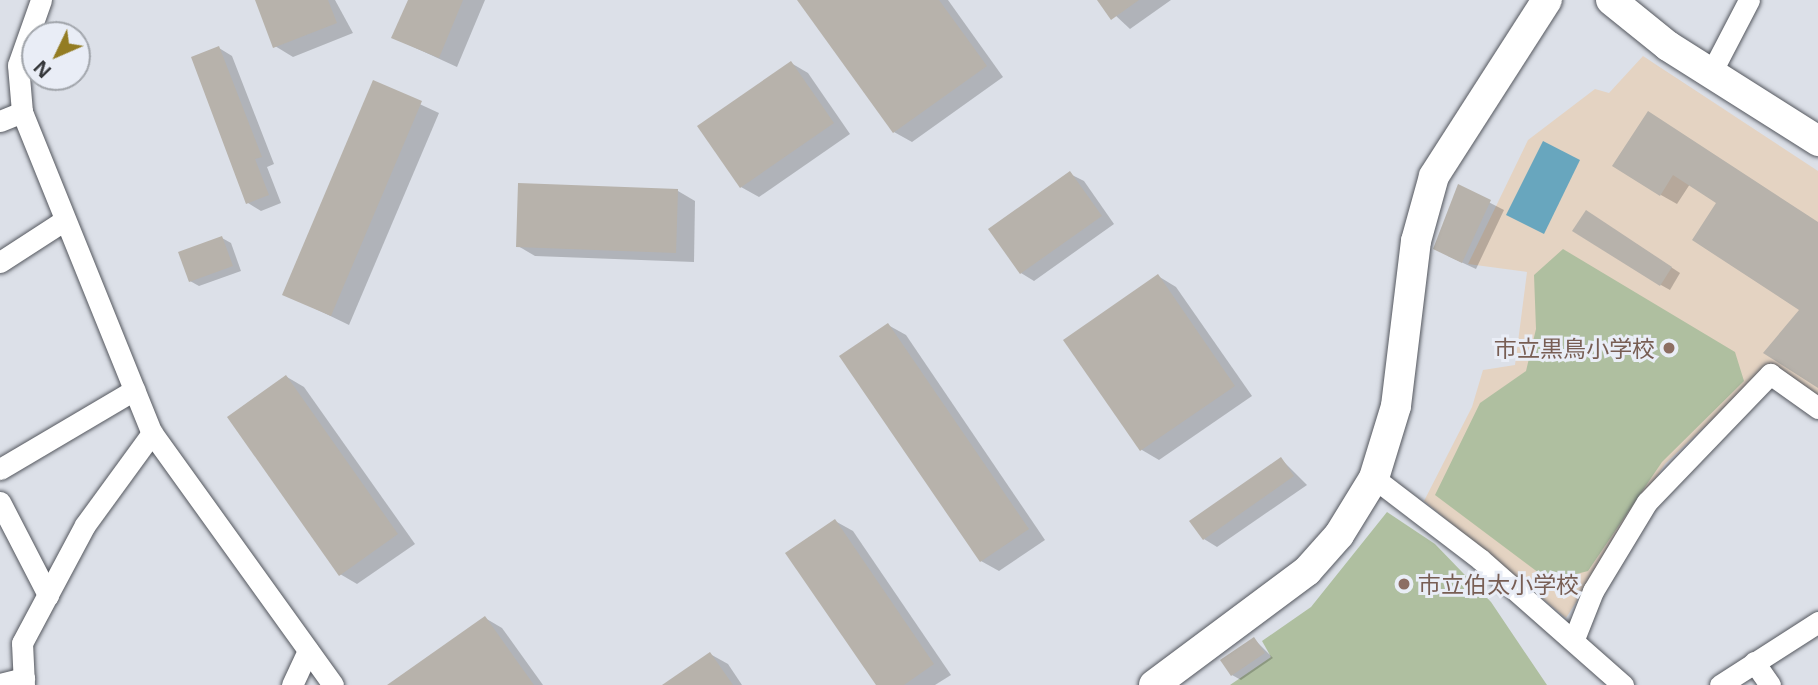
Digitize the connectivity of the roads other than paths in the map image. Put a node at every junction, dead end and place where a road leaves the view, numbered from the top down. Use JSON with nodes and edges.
{"nodes":[{"id":1,"x":41,"y":0,"type":"edge"},
{"id":2,"x":1547,"y":0,"type":"edge"},
{"id":3,"x":1611,"y":0,"type":"edge"},
{"id":4,"x":1749,"y":0,"type":"edge"},
{"id":5,"x":1711,"y":74,"type":"junction"},
{"id":6,"x":22,"y":112,"type":"junction"},
{"id":7,"x":0,"y":121,"type":"edge"},
{"id":8,"x":1818,"y":141,"type":"edge"},
{"id":9,"x":65,"y":220,"type":"junction"},
{"id":10,"x":0,"y":262,"type":"edge"},
{"id":11,"x":134,"y":390,"type":"junction"},
{"id":12,"x":1818,"y":408,"type":"edge"},
{"id":13,"x":152,"y":433,"type":"junction"},
{"id":14,"x":0,"y":469,"type":"edge"},
{"id":15,"x":1374,"y":478,"type":"junction"},
{"id":16,"x":0,"y":502,"type":"edge"},
{"id":17,"x":48,"y":595,"type":"junction"},
{"id":18,"x":1818,"y":622,"type":"edge"},
{"id":19,"x":1574,"y":639,"type":"junction"},
{"id":20,"x":308,"y":650,"type":"junction"},
{"id":21,"x":1754,"y":662,"type":"junction"},
{"id":22,"x":24,"y":681,"type":"edge"},
{"id":23,"x":0,"y":684,"type":"edge"},
{"id":24,"x":292,"y":685,"type":"edge"},
{"id":25,"x":333,"y":685,"type":"edge"},
{"id":26,"x":1154,"y":685,"type":"edge"},
{"id":27,"x":1623,"y":685,"type":"edge"},
{"id":28,"x":1720,"y":685,"type":"edge"},
{"id":29,"x":1770,"y":685,"type":"edge"}],
"edges":[{"from":1,"to":6,"type":"street"},
{"from":2,"to":15,"type":"street"},
{"from":3,"to":5,"type":"street"},
{"from":4,"to":5,"type":"street"},
{"from":5,"to":8,"type":"street"},
{"from":6,"to":7,"type":"street"},
{"from":6,"to":9,"type":"street"},
{"from":9,"to":10,"type":"street"},
{"from":9,"to":11,"type":"street"},
{"from":11,"to":13,"type":"street"},
{"from":11,"to":14,"type":"street"},
{"from":12,"to":19,"type":"street"},
{"from":13,"to":17,"type":"street"},
{"from":13,"to":20,"type":"street"},
{"from":15,"to":19,"type":"street"},
{"from":15,"to":26,"type":"street"},
{"from":16,"to":17,"type":"street"},
{"from":17,"to":22,"type":"street"},
{"from":18,"to":21,"type":"street"},
{"from":19,"to":27,"type":"street"},
{"from":20,"to":24,"type":"street"},
{"from":20,"to":25,"type":"street"},
{"from":21,"to":28,"type":"street"},
{"from":21,"to":29,"type":"street"},
{"from":22,"to":23,"type":"street"}]}
